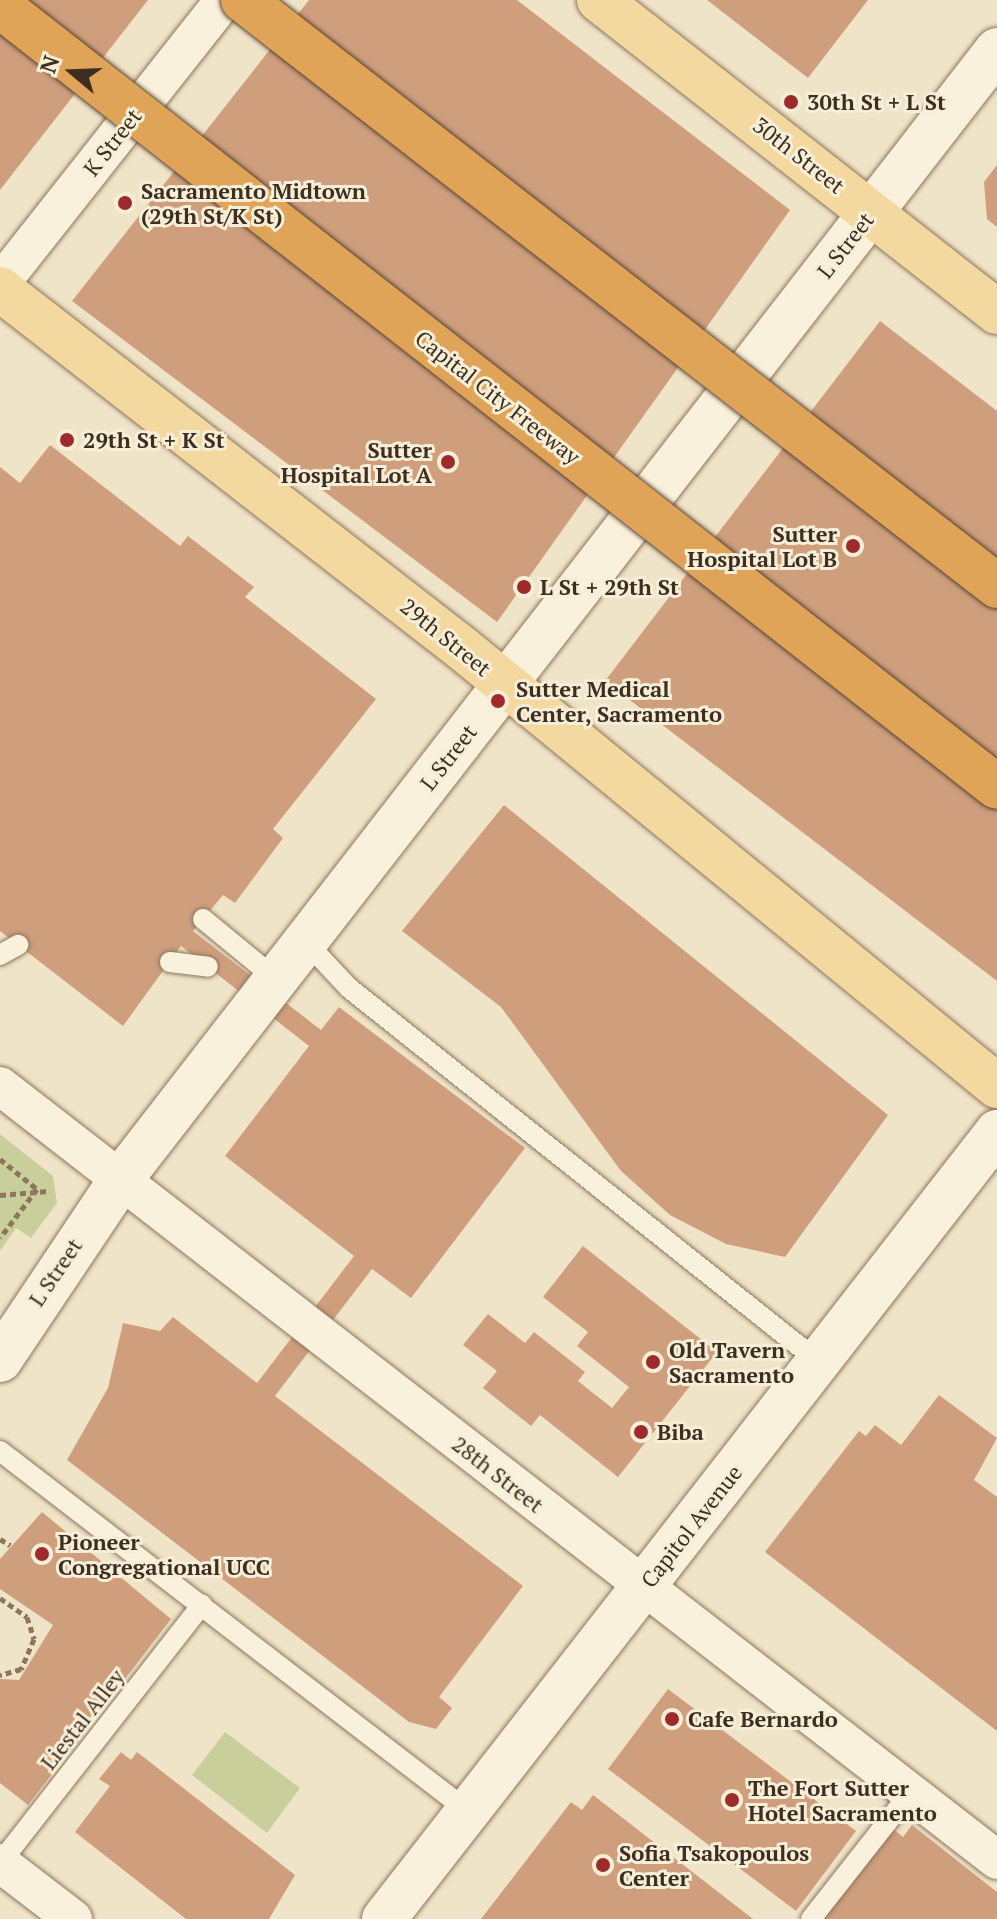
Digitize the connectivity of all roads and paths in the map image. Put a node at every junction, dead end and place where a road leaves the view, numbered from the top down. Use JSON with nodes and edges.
{"nodes":[{"id":1,"x":224,"y":0,"type":"edge"},
{"id":2,"x":243,"y":0,"type":"edge"},
{"id":3,"x":0,"y":6,"type":"edge"},
{"id":4,"x":618,"y":6,"type":"edge"},
{"id":5,"x":997,"y":50,"type":"edge"},
{"id":6,"x":871,"y":212,"type":"junction"},
{"id":7,"x":0,"y":287,"type":"edge"},
{"id":8,"x":997,"y":312,"type":"edge"},
{"id":9,"x":997,"y":586,"type":"edge"},
{"id":10,"x":505,"y":684,"type":"junction"},
{"id":11,"x":997,"y":787,"type":"edge"},
{"id":12,"x":203,"y":919,"type":"dead end"},
{"id":13,"x":305,"y":941,"type":"junction"},
{"id":14,"x":18,"y":945,"type":"dead end"},
{"id":15,"x":0,"y":955,"type":"edge"},
{"id":16,"x":170,"y":962,"type":"dead end"},
{"id":17,"x":208,"y":967,"type":"dead end"},
{"id":18,"x":255,"y":969,"type":"junction"},
{"id":19,"x":0,"y":1086,"type":"edge"},
{"id":20,"x":997,"y":1086,"type":"edge"},
{"id":21,"x":997,"y":1132,"type":"edge"},
{"id":22,"x":0,"y":1159,"type":"edge"},
{"id":23,"x":121,"y":1179,"type":"junction"},
{"id":24,"x":37,"y":1189,"type":"junction"},
{"id":25,"x":48,"y":1191,"type":"dead end"},
{"id":26,"x":0,"y":1195,"type":"edge"},
{"id":27,"x":0,"y":1238,"type":"edge"},
{"id":28,"x":0,"y":1360,"type":"edge"},
{"id":29,"x":819,"y":1362,"type":"junction"},
{"id":30,"x":0,"y":1451,"type":"edge"},
{"id":31,"x":0,"y":1539,"type":"edge"},
{"id":32,"x":10,"y":1545,"type":"dead end"},
{"id":33,"x":643,"y":1588,"type":"junction"},
{"id":34,"x":0,"y":1598,"type":"edge"},
{"id":35,"x":202,"y":1604,"type":"junction"},
{"id":36,"x":0,"y":1675,"type":"edge"},
{"id":37,"x":910,"y":1793,"type":"junction"},
{"id":38,"x":468,"y":1811,"type":"junction"},
{"id":39,"x":997,"y":1860,"type":"edge"},
{"id":40,"x":0,"y":1863,"type":"edge"},
{"id":41,"x":73,"y":1919,"type":"edge"},
{"id":42,"x":384,"y":1919,"type":"edge"},
{"id":43,"x":811,"y":1919,"type":"edge"}],
"edges":[{"from":1,"to":7,"type":"street","name":"K Street"},
{"from":2,"to":9,"type":"highway","bridge":true},
{"from":3,"to":11,"type":"highway","name":"Capital City Freeway","bridge":true},
{"from":4,"to":6,"type":"main road","name":"30th Street"},
{"from":5,"to":6,"type":"main road","name":"L Street"},
{"from":6,"to":8,"type":"main road","name":"30th Street"},
{"from":6,"to":10,"type":"main road","name":"L Street"},
{"from":7,"to":10,"type":"main road","name":"29th Street"},
{"from":10,"to":13,"type":"main road","name":"L Street"},
{"from":10,"to":20,"type":"main road","name":"29th Street"},
{"from":12,"to":18,"type":"lane"},
{"from":13,"to":18,"type":"main road","name":"L Street"},
{"from":13,"to":29,"type":"lane"},
{"from":14,"to":15,"type":"lane"},
{"from":16,"to":17,"type":"lane"},
{"from":18,"to":23,"type":"main road","name":"L Street"},
{"from":19,"to":23,"type":"street","name":"28th Street"},
{"from":21,"to":29,"type":"main road","name":"Capitol Avenue"},
{"from":22,"to":24,"type":"path"},
{"from":23,"to":28,"type":"main road","name":"L Street"},
{"from":23,"to":33,"type":"street","name":"28th Street"},
{"from":24,"to":25,"type":"path"},
{"from":24,"to":26,"type":"path"},
{"from":24,"to":27,"type":"path"},
{"from":29,"to":33,"type":"main road","name":"Capitol Avenue"},
{"from":30,"to":35,"type":"lane"},
{"from":31,"to":32,"type":"path"},
{"from":33,"to":37,"type":"street","name":"28th Street"},
{"from":33,"to":38,"type":"main road","name":"Capitol Avenue"},
{"from":34,"to":36,"type":"path"},
{"from":35,"to":38,"type":"lane"},
{"from":35,"to":40,"type":"lane","name":"Liestal Alley"},
{"from":37,"to":39,"type":"street","name":"28th Street"},
{"from":37,"to":43,"type":"lane"},
{"from":38,"to":42,"type":"main road","name":"Capitol Avenue"},
{"from":40,"to":41,"type":"street"}]}
